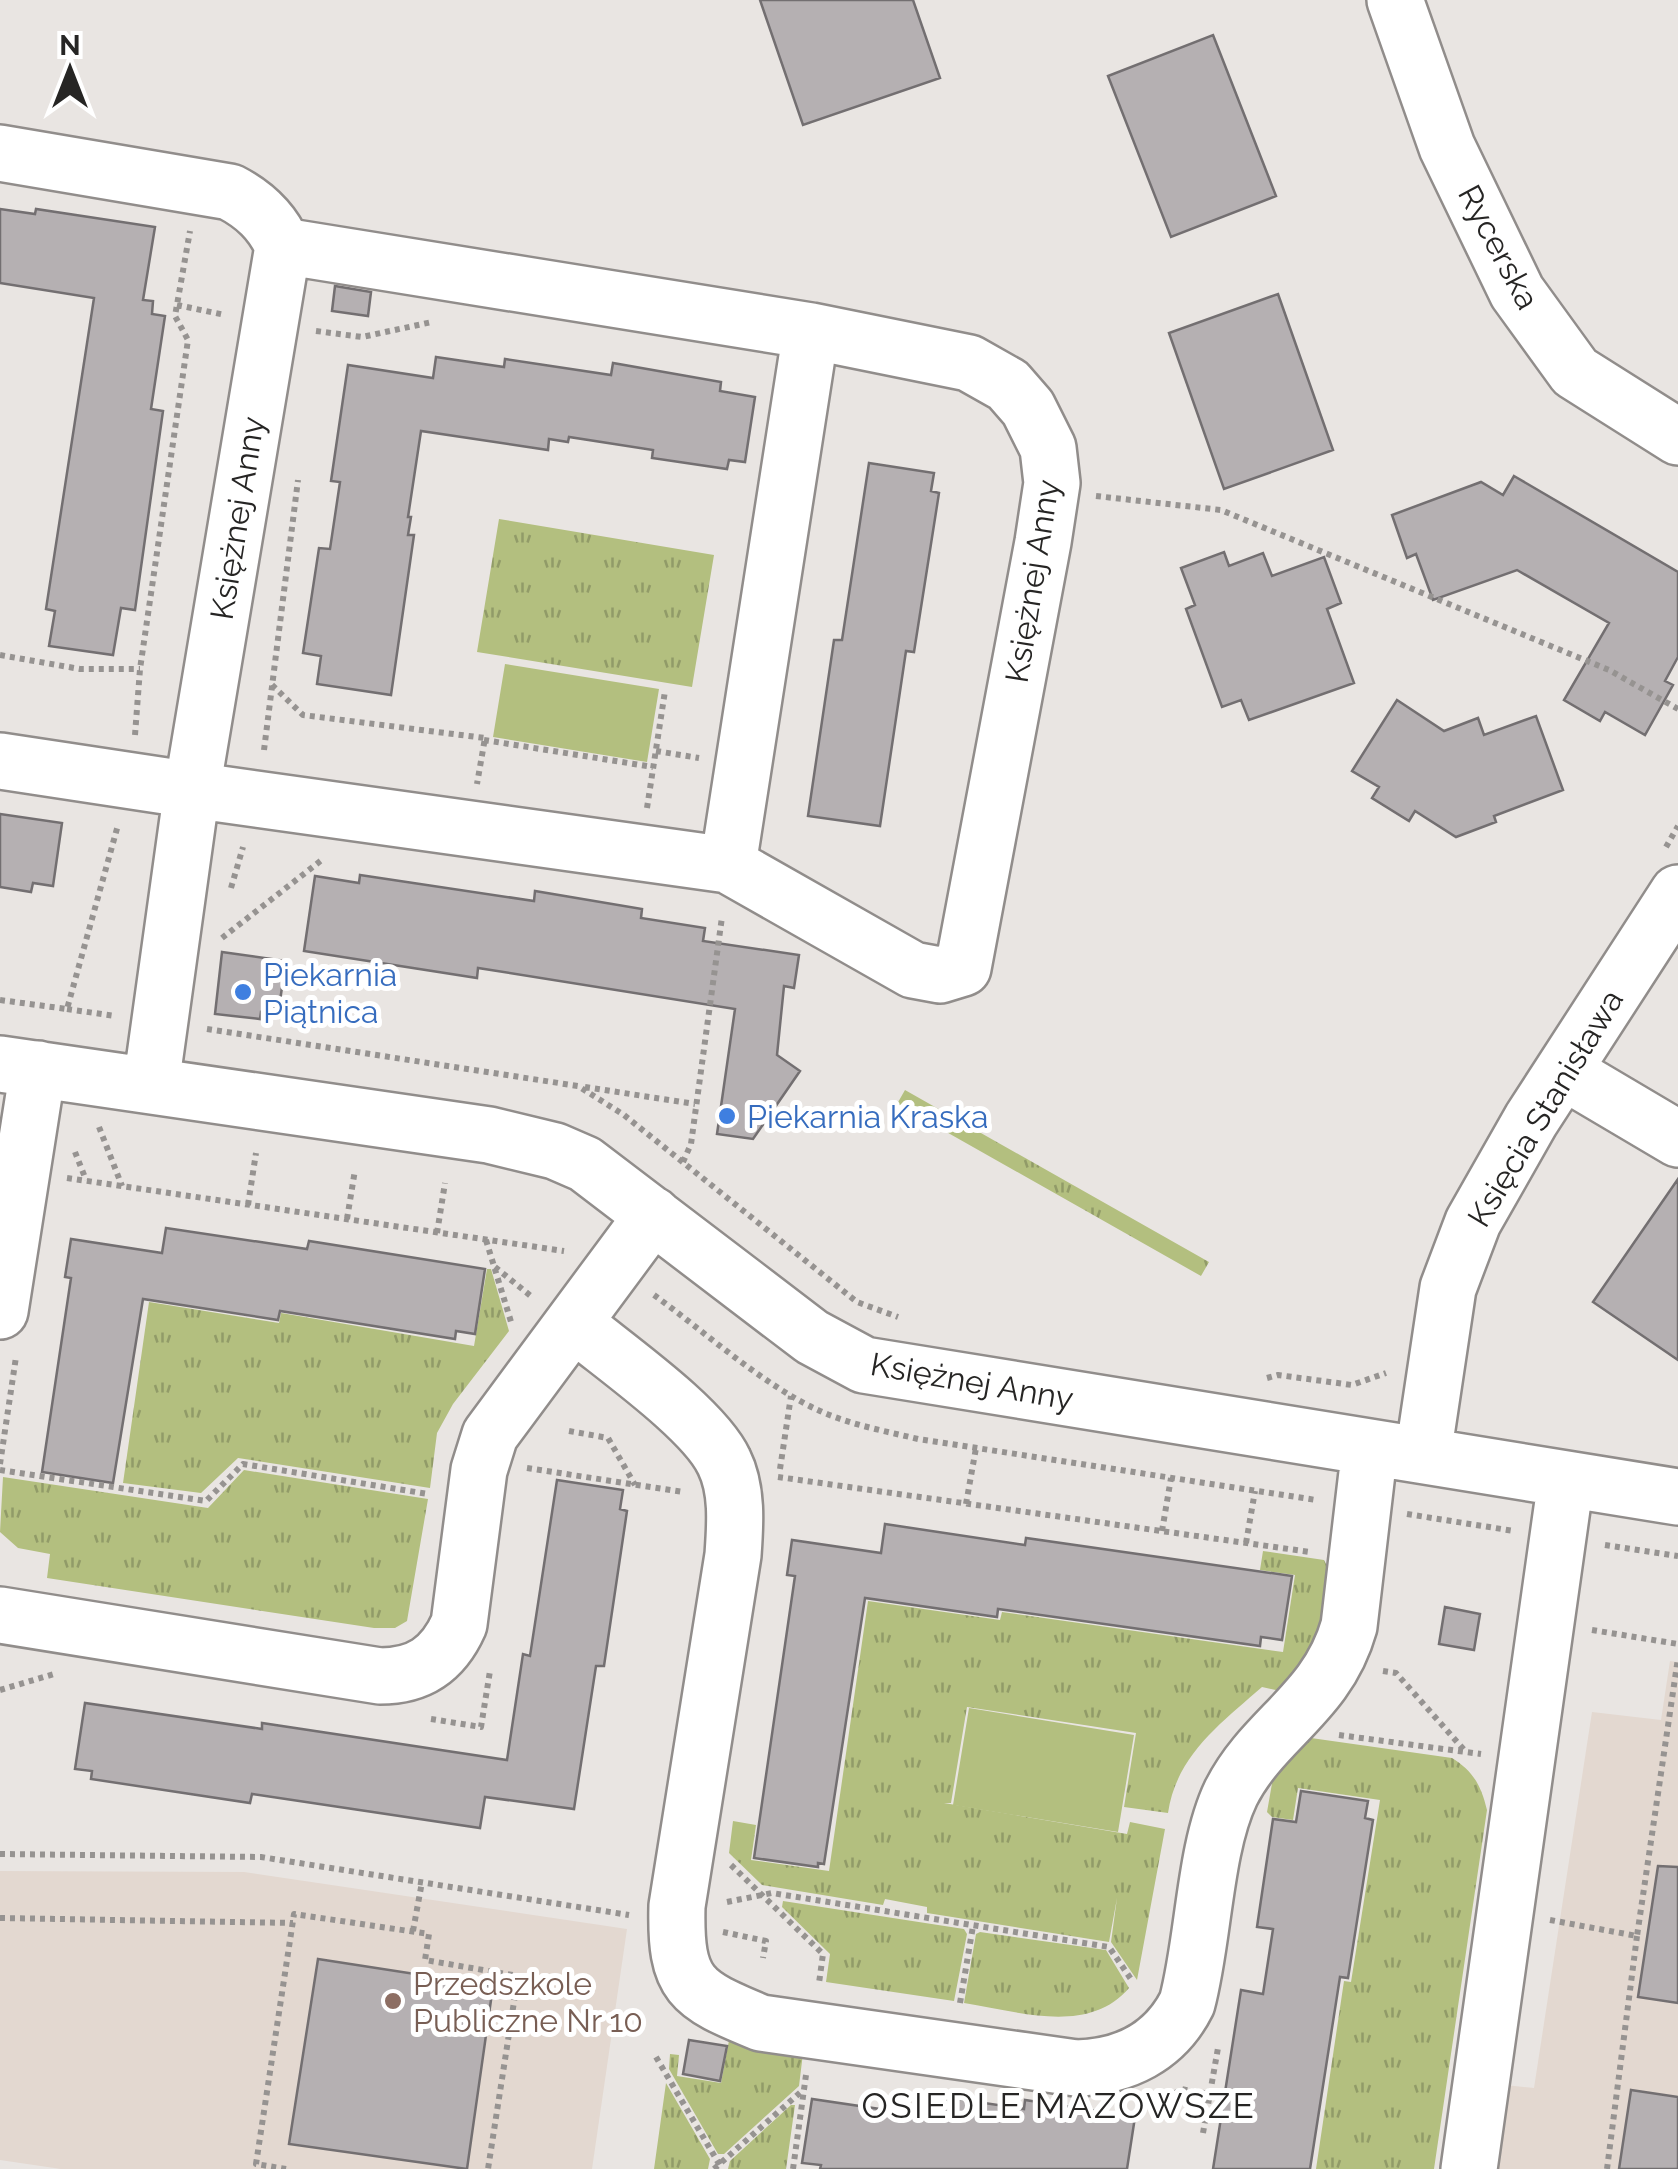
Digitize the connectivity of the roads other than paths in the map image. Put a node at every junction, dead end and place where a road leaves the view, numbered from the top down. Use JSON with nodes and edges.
{"nodes":[{"id":1,"x":1395,"y":0,"type":"edge"},
{"id":2,"x":0,"y":154,"type":"edge"},
{"id":3,"x":283,"y":246,"type":"junction"},
{"id":4,"x":810,"y":331,"type":"junction"},
{"id":5,"x":1678,"y":437,"type":"edge"},
{"id":6,"x":0,"y":760,"type":"edge"},
{"id":7,"x":192,"y":790,"type":"junction"},
{"id":8,"x":728,"y":865,"type":"junction"},
{"id":9,"x":1678,"y":893,"type":"edge"},
{"id":10,"x":19,"y":1067,"type":"edge"},
{"id":11,"x":1563,"y":1071,"type":"junction"},
{"id":12,"x":151,"y":1085,"type":"junction"},
{"id":13,"x":1673,"y":1125,"type":"edge"},
{"id":14,"x":654,"y":1215,"type":"junction"},
{"id":15,"x":0,"y":1311,"type":"edge"},
{"id":16,"x":554,"y":1311,"type":"junction"},
{"id":17,"x":1397,"y":1451,"type":"junction"},
{"id":18,"x":1566,"y":1480,"type":"junction"},
{"id":19,"x":1678,"y":1497,"type":"edge"},
{"id":20,"x":0,"y":1615,"type":"edge"},
{"id":21,"x":1469,"y":2169,"type":"edge"}],
"edges":[{"from":1,"to":5,"type":"street","name":"Rycerska"},
{"from":2,"to":3,"type":"street"},
{"from":3,"to":4,"type":"street","name":"Księżnej Anny"},
{"from":3,"to":7,"type":"street","name":"Księżnej Anny"},
{"from":4,"to":8,"type":"street"},
{"from":4,"to":8,"type":"street","name":"Księżnej Anny"},
{"from":6,"to":7,"type":"street","name":"Księżnej Anny"},
{"from":7,"to":8,"type":"street","name":"Księżnej Anny"},
{"from":7,"to":12,"type":"street","name":"Księżnej Anny"},
{"from":9,"to":11,"type":"street","name":"Księcia Stanisława"},
{"from":10,"to":12,"type":"street","name":"Księżnej Anny"},
{"from":10,"to":15,"type":"street"},
{"from":11,"to":13,"type":"street"},
{"from":11,"to":17,"type":"street","name":"Księcia Stanisława"},
{"from":12,"to":14,"type":"street","name":"Księżnej Anny"},
{"from":14,"to":16,"type":"street"},
{"from":14,"to":17,"type":"street","name":"Księżnej Anny"},
{"from":16,"to":17,"type":"street","name":"Księcia Stanisława"},
{"from":16,"to":20,"type":"street"},
{"from":17,"to":18,"type":"street","name":"Księżnej Anny"},
{"from":18,"to":19,"type":"street","name":"Księżnej Anny"},
{"from":18,"to":21,"type":"street"}]}
